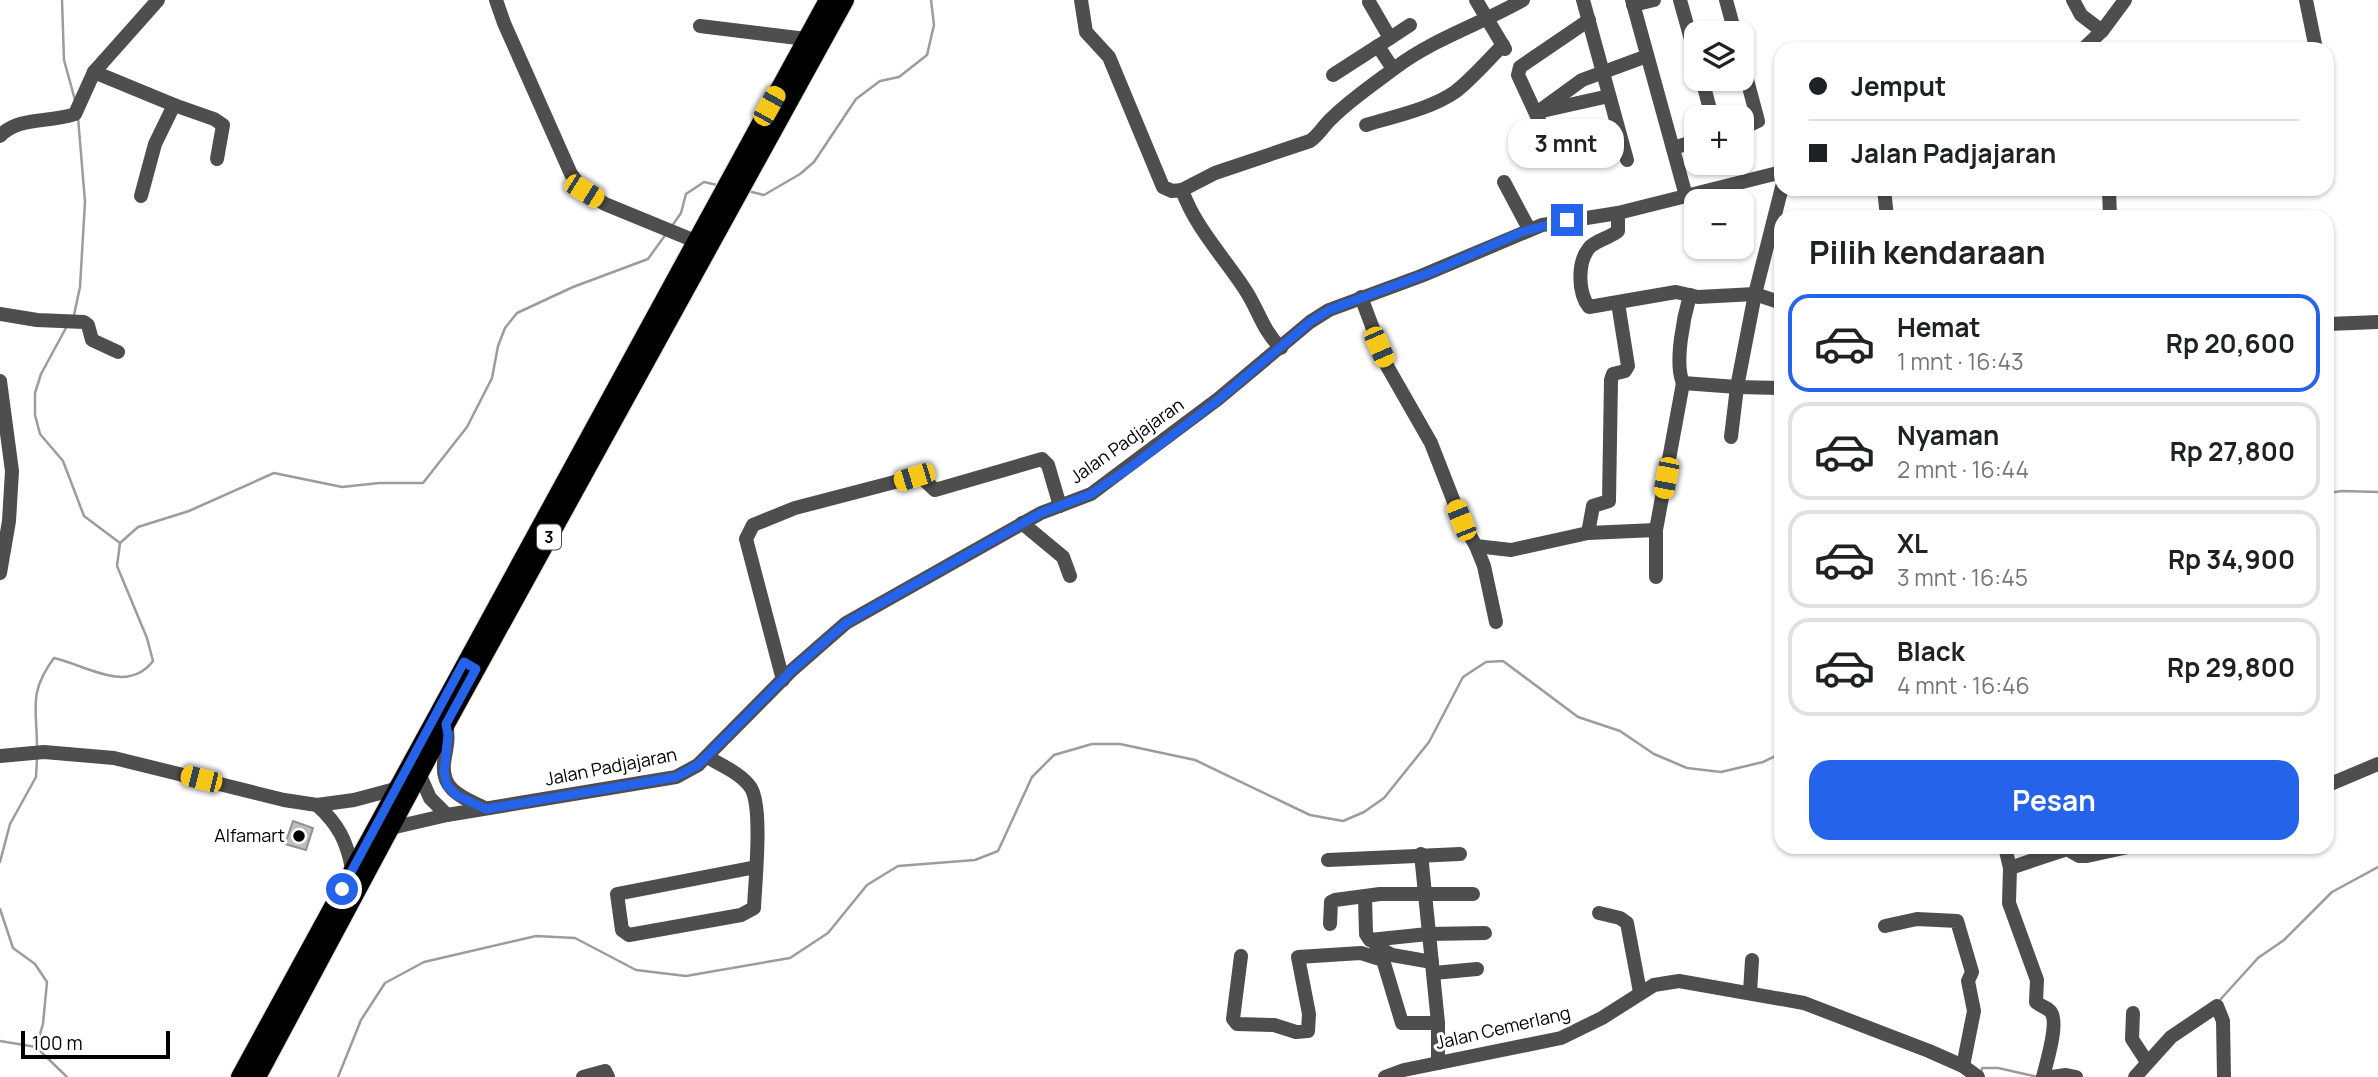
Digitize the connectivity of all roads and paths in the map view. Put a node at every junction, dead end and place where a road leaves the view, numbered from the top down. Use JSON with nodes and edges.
{"nodes":[{"id":1,"x":158,"y":0,"type":"edge"},
{"id":2,"x":496,"y":0,"type":"edge"},
{"id":3,"x":828,"y":0,"type":"edge"},
{"id":4,"x":845,"y":0,"type":"edge"},
{"id":5,"x":1081,"y":0,"type":"edge"},
{"id":6,"x":1476,"y":0,"type":"edge"},
{"id":7,"x":1523,"y":0,"type":"edge"},
{"id":8,"x":1583,"y":0,"type":"edge"},
{"id":9,"x":1654,"y":0,"type":"edge"},
{"id":10,"x":1680,"y":0,"type":"edge"},
{"id":11,"x":1726,"y":0,"type":"edge"},
{"id":12,"x":2073,"y":0,"type":"edge"},
{"id":13,"x":2125,"y":0,"type":"edge"},
{"id":14,"x":2306,"y":0,"type":"edge"},
{"id":15,"x":1369,"y":2,"type":"dead end"},
{"id":16,"x":1632,"y":3,"type":"edge"},
{"id":17,"x":1488,"y":19,"type":"junction"},
{"id":18,"x":1589,"y":20,"type":"junction"},
{"id":19,"x":1686,"y":21,"type":"edge"},
{"id":20,"x":1732,"y":21,"type":"edge"},
{"id":21,"x":1410,"y":25,"type":"dead end"},
{"id":22,"x":700,"y":26,"type":"dead end"},
{"id":23,"x":2102,"y":31,"type":"junction"},
{"id":24,"x":806,"y":39,"type":"junction"},
{"id":25,"x":1384,"y":42,"type":"junction"},
{"id":26,"x":2090,"y":42,"type":"edge"},
{"id":27,"x":2315,"y":42,"type":"edge"},
{"id":28,"x":1647,"y":56,"type":"junction"},
{"id":29,"x":1393,"y":69,"type":"junction"},
{"id":30,"x":94,"y":72,"type":"junction"},
{"id":31,"x":1602,"y":72,"type":"junction"},
{"id":32,"x":1333,"y":75,"type":"dead end"},
{"id":33,"x":1609,"y":96,"type":"junction"},
{"id":34,"x":174,"y":105,"type":"junction"},
{"id":35,"x":1754,"y":106,"type":"edge"},
{"id":36,"x":1538,"y":112,"type":"junction"},
{"id":37,"x":1754,"y":123,"type":"edge"},
{"id":38,"x":1366,"y":125,"type":"dead end"},
{"id":39,"x":1620,"y":135,"type":"junction"},
{"id":40,"x":0,"y":136,"type":"edge"},
{"id":41,"x":1684,"y":145,"type":"edge"},
{"id":42,"x":1673,"y":148,"type":"junction"},
{"id":43,"x":217,"y":159,"type":"dead end"},
{"id":44,"x":1627,"y":160,"type":"dead end"},
{"id":45,"x":1774,"y":174,"type":"edge"},
{"id":46,"x":1504,"y":182,"type":"dead end"},
{"id":47,"x":1684,"y":189,"type":"edge"},
{"id":48,"x":1714,"y":189,"type":"edge"},
{"id":49,"x":1182,"y":190,"type":"junction"},
{"id":50,"x":1684,"y":196,"type":"edge"},
{"id":51,"x":141,"y":197,"type":"dead end"},
{"id":52,"x":1618,"y":213,"type":"junction"},
{"id":53,"x":1774,"y":219,"type":"edge"},
{"id":54,"x":1529,"y":229,"type":"junction"},
{"id":55,"x":695,"y":241,"type":"junction"},
{"id":56,"x":1755,"y":294,"type":"junction"},
{"id":57,"x":1690,"y":295,"type":"junction"},
{"id":58,"x":1361,"y":297,"type":"junction"},
{"id":59,"x":1774,"y":300,"type":"edge"},
{"id":60,"x":1618,"y":303,"type":"junction"},
{"id":61,"x":0,"y":314,"type":"edge"},
{"id":62,"x":2378,"y":322,"type":"edge"},
{"id":63,"x":2334,"y":324,"type":"edge"},
{"id":64,"x":1282,"y":348,"type":"junction"},
{"id":65,"x":118,"y":352,"type":"dead end"},
{"id":66,"x":0,"y":381,"type":"edge"},
{"id":67,"x":1683,"y":383,"type":"junction"},
{"id":68,"x":1737,"y":387,"type":"junction"},
{"id":69,"x":1774,"y":388,"type":"edge"},
{"id":70,"x":2,"y":405,"type":"edge"},
{"id":71,"x":1731,"y":437,"type":"dead end"},
{"id":72,"x":1060,"y":506,"type":"junction"},
{"id":73,"x":1022,"y":523,"type":"junction"},
{"id":74,"x":1656,"y":530,"type":"junction"},
{"id":75,"x":1588,"y":533,"type":"junction"},
{"id":76,"x":1476,"y":546,"type":"junction"},
{"id":77,"x":0,"y":573,"type":"edge"},
{"id":78,"x":1070,"y":576,"type":"dead end"},
{"id":79,"x":1656,"y":577,"type":"dead end"},
{"id":80,"x":1496,"y":622,"type":"dead end"},
{"id":81,"x":470,"y":666,"type":"junction"},
{"id":82,"x":783,"y":680,"type":"junction"},
{"id":83,"x":446,"y":724,"type":"junction"},
{"id":84,"x":0,"y":757,"type":"edge"},
{"id":85,"x":707,"y":757,"type":"junction"},
{"id":86,"x":2378,"y":764,"type":"edge"},
{"id":87,"x":419,"y":773,"type":"junction"},
{"id":88,"x":2334,"y":782,"type":"edge"},
{"id":89,"x":395,"y":789,"type":"junction"},
{"id":90,"x":317,"y":805,"type":"junction"},
{"id":91,"x":486,"y":809,"type":"junction"},
{"id":92,"x":447,"y":815,"type":"junction"},
{"id":93,"x":391,"y":828,"type":"junction"},
{"id":94,"x":1421,"y":854,"type":"junction"},
{"id":95,"x":1460,"y":854,"type":"dead end"},
{"id":96,"x":2007,"y":854,"type":"edge"},
{"id":97,"x":2052,"y":854,"type":"edge"},
{"id":98,"x":2076,"y":854,"type":"edge"},
{"id":99,"x":2096,"y":854,"type":"edge"},
{"id":100,"x":1328,"y":860,"type":"dead end"},
{"id":101,"x":756,"y":867,"type":"junction"},
{"id":102,"x":2010,"y":868,"type":"junction"},
{"id":103,"x":352,"y":869,"type":"junction"},
{"id":104,"x":1425,"y":893,"type":"junction"},
{"id":105,"x":1473,"y":894,"type":"dead end"},
{"id":106,"x":1365,"y":897,"type":"junction"},
{"id":107,"x":1598,"y":913,"type":"dead end"},
{"id":108,"x":1331,"y":924,"type":"dead end"},
{"id":109,"x":1885,"y":926,"type":"dead end"},
{"id":110,"x":1485,"y":933,"type":"dead end"},
{"id":111,"x":1429,"y":934,"type":"junction"},
{"id":112,"x":1370,"y":940,"type":"junction"},
{"id":113,"x":1241,"y":956,"type":"dead end"},
{"id":114,"x":1752,"y":960,"type":"dead end"},
{"id":115,"x":1433,"y":967,"type":"junction"},
{"id":116,"x":1477,"y":969,"type":"dead end"},
{"id":117,"x":1640,"y":992,"type":"junction"},
{"id":118,"x":1750,"y":992,"type":"junction"},
{"id":119,"x":2133,"y":1013,"type":"dead end"},
{"id":120,"x":1438,"y":1023,"type":"junction"},
{"id":121,"x":2147,"y":1062,"type":"junction"},
{"id":122,"x":1438,"y":1063,"type":"junction"},
{"id":123,"x":1963,"y":1066,"type":"junction"},
{"id":124,"x":247,"y":1074,"type":"edge"},
{"id":125,"x":583,"y":1077,"type":"edge"},
{"id":126,"x":608,"y":1077,"type":"edge"},
{"id":127,"x":1385,"y":1077,"type":"edge"},
{"id":128,"x":1978,"y":1077,"type":"edge"},
{"id":129,"x":2043,"y":1077,"type":"edge"},
{"id":130,"x":2052,"y":1077,"type":"edge"},
{"id":131,"x":2076,"y":1077,"type":"edge"},
{"id":132,"x":2135,"y":1077,"type":"edge"},
{"id":133,"x":2224,"y":1077,"type":"edge"}],
"edges":[{"from":1,"to":30,"type":"street"},
{"from":2,"to":55,"type":"street"},
{"from":3,"to":24,"type":"main road","number":"3"},
{"from":4,"to":81,"type":"main road","number":"3"},
{"from":5,"to":49,"type":"street"},
{"from":6,"to":17,"type":"street"},
{"from":7,"to":17,"type":"street"},
{"from":8,"to":18,"type":"street"},
{"from":9,"to":16,"type":"street"},
{"from":10,"to":19,"type":"street"},
{"from":11,"to":20,"type":"street"},
{"from":12,"to":23,"type":"street"},
{"from":13,"to":23,"type":"street"},
{"from":14,"to":27,"type":"street"},
{"from":15,"to":25,"type":"street"},
{"from":16,"to":28,"type":"street"},
{"from":17,"to":29,"type":"street"},
{"from":17,"to":38,"type":"street"},
{"from":18,"to":31,"type":"street"},
{"from":18,"to":36,"type":"street"},
{"from":21,"to":25,"type":"street"},
{"from":22,"to":24,"type":"street"},
{"from":23,"to":26,"type":"street"},
{"from":24,"to":55,"type":"main road","number":"3"},
{"from":25,"to":29,"type":"street"},
{"from":25,"to":32,"type":"street"},
{"from":28,"to":31,"type":"street"},
{"from":28,"to":42,"type":"street"},
{"from":29,"to":49,"type":"street"},
{"from":30,"to":34,"type":"street"},
{"from":30,"to":40,"type":"street"},
{"from":31,"to":33,"type":"street"},
{"from":31,"to":36,"type":"street"},
{"from":33,"to":36,"type":"street"},
{"from":33,"to":39,"type":"street"},
{"from":34,"to":43,"type":"street"},
{"from":34,"to":51,"type":"street"},
{"from":35,"to":37,"type":"street"},
{"from":36,"to":39,"type":"street"},
{"from":39,"to":44,"type":"street"},
{"from":41,"to":42,"type":"street"},
{"from":42,"to":47,"type":"street"},
{"from":45,"to":48,"type":"street","name":"Jalan Padjajaran"},
{"from":46,"to":54,"type":"street"},
{"from":49,"to":64,"type":"street"},
{"from":50,"to":52,"type":"street","name":"Jalan Padjajaran"},
{"from":52,"to":54,"type":"street","name":"Jalan Padjajaran"},
{"from":52,"to":60,"type":"street"},
{"from":53,"to":56,"type":"street"},
{"from":54,"to":58,"type":"street","name":"Jalan Padjajaran"},
{"from":55,"to":81,"type":"main road","number":"3"},
{"from":56,"to":57,"type":"street"},
{"from":56,"to":59,"type":"street"},
{"from":56,"to":68,"type":"street"},
{"from":57,"to":60,"type":"street"},
{"from":57,"to":67,"type":"street"},
{"from":58,"to":64,"type":"street","name":"Jalan Padjajaran"},
{"from":58,"to":76,"type":"street"},
{"from":60,"to":75,"type":"street"},
{"from":61,"to":65,"type":"street"},
{"from":62,"to":63,"type":"street"},
{"from":64,"to":72,"type":"street","name":"Jalan Padjajaran"},
{"from":66,"to":70,"type":"street"},
{"from":67,"to":68,"type":"street"},
{"from":67,"to":74,"type":"street"},
{"from":68,"to":69,"type":"street"},
{"from":68,"to":71,"type":"street"},
{"from":70,"to":77,"type":"street"},
{"from":72,"to":73,"type":"street","name":"Jalan Padjajaran"},
{"from":72,"to":82,"type":"street"},
{"from":73,"to":78,"type":"street"},
{"from":73,"to":82,"type":"street","name":"Jalan Padjajaran"},
{"from":74,"to":75,"type":"street"},
{"from":74,"to":79,"type":"street"},
{"from":75,"to":76,"type":"street"},
{"from":76,"to":80,"type":"street"},
{"from":81,"to":83,"type":"main road","number":"3"},
{"from":81,"to":89,"type":"main road","number":"3"},
{"from":82,"to":85,"type":"street","name":"Jalan Padjajaran"},
{"from":83,"to":87,"type":"main road","number":"3"},
{"from":83,"to":91,"type":"street"},
{"from":84,"to":90,"type":"street"},
{"from":85,"to":91,"type":"street","name":"Jalan Padjajaran"},
{"from":85,"to":101,"type":"street"},
{"from":86,"to":88,"type":"street"},
{"from":87,"to":92,"type":"street"},
{"from":87,"to":93,"type":"main road","number":"3"},
{"from":89,"to":90,"type":"street"},
{"from":89,"to":103,"type":"main road","number":"3"},
{"from":90,"to":103,"type":"street"},
{"from":91,"to":92,"type":"street","name":"Jalan Padjajaran"},
{"from":92,"to":93,"type":"street","name":"Jalan Padjajaran"},
{"from":93,"to":124,"type":"main road","number":"3"},
{"from":94,"to":95,"type":"street"},
{"from":94,"to":100,"type":"street"},
{"from":94,"to":104,"type":"street"},
{"from":96,"to":102,"type":"street"},
{"from":97,"to":102,"type":"street"},
{"from":98,"to":99,"type":"street"},
{"from":101,"to":101,"type":"street"},
{"from":102,"to":129,"type":"street"},
{"from":103,"to":124,"type":"main road","number":"3"},
{"from":104,"to":105,"type":"street"},
{"from":104,"to":106,"type":"street"},
{"from":104,"to":111,"type":"street"},
{"from":106,"to":108,"type":"street"},
{"from":106,"to":112,"type":"street"},
{"from":107,"to":117,"type":"street"},
{"from":109,"to":123,"type":"street"},
{"from":110,"to":111,"type":"street"},
{"from":111,"to":112,"type":"street"},
{"from":111,"to":115,"type":"street"},
{"from":112,"to":115,"type":"street"},
{"from":113,"to":120,"type":"street"},
{"from":114,"to":118,"type":"street"},
{"from":115,"to":116,"type":"street"},
{"from":115,"to":120,"type":"street"},
{"from":117,"to":118,"type":"street","name":"Jalan Cemerlang"},
{"from":117,"to":122,"type":"street","name":"Jalan Cemerlang"},
{"from":118,"to":123,"type":"street","name":"Jalan Cemerlang"},
{"from":119,"to":121,"type":"street"},
{"from":120,"to":122,"type":"street"},
{"from":121,"to":132,"type":"street"},
{"from":121,"to":133,"type":"street"},
{"from":122,"to":127,"type":"street","name":"Jalan Cemerlang"},
{"from":123,"to":128,"type":"street","name":"Jalan Cemerlang"},
{"from":125,"to":126,"type":"street"},
{"from":130,"to":131,"type":"street"}]}
